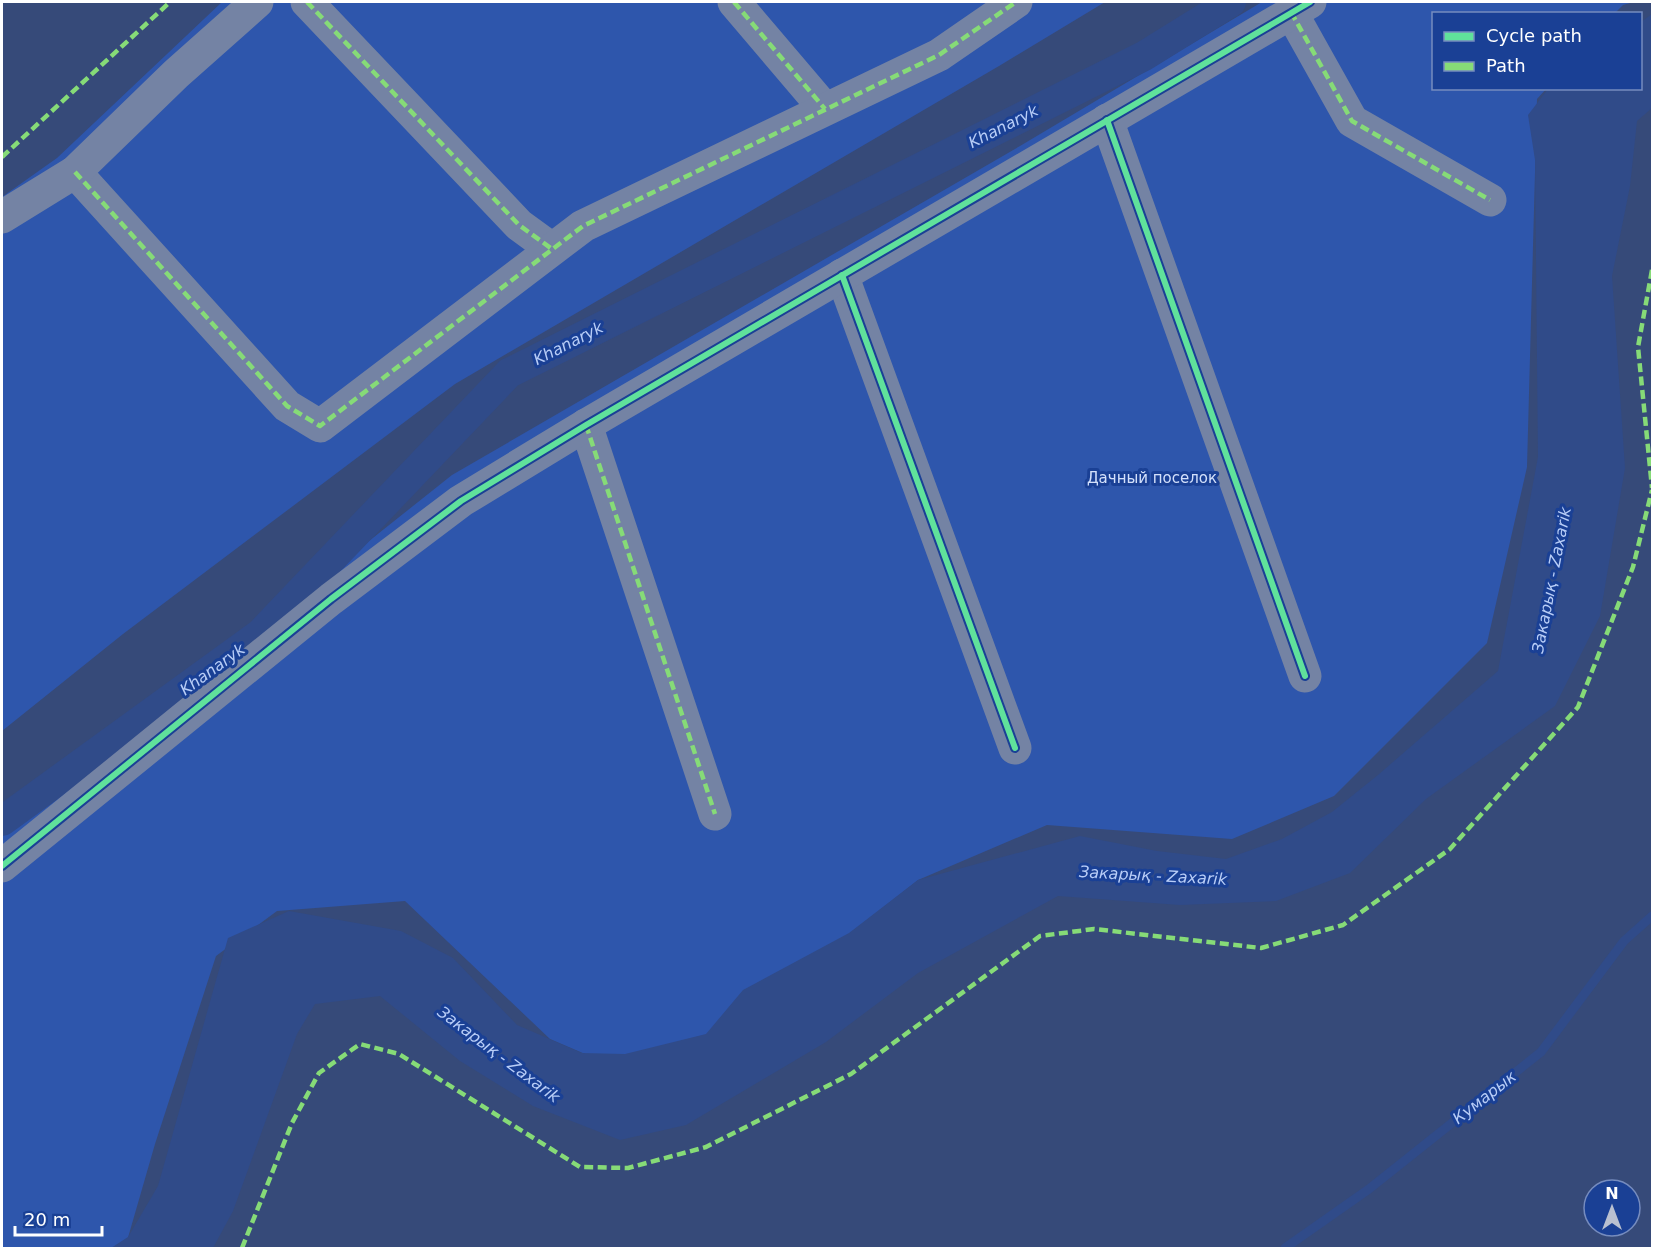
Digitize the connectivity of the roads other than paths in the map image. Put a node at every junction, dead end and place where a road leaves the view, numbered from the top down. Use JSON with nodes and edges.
{"nodes":[{"id":1,"x":257,"y":2,"type":"edge"},
{"id":2,"x":307,"y":2,"type":"edge"},
{"id":3,"x":734,"y":2,"type":"edge"},
{"id":4,"x":1016,"y":2,"type":"edge"},
{"id":5,"x":1301,"y":7,"type":"edge"},
{"id":6,"x":825,"y":109,"type":"junction"},
{"id":7,"x":1107,"y":120,"type":"junction"},
{"id":8,"x":75,"y":172,"type":"junction"},
{"id":9,"x":1490,"y":200,"type":"dead end"},
{"id":10,"x":2,"y":217,"type":"edge"},
{"id":11,"x":552,"y":249,"type":"junction"},
{"id":12,"x":842,"y":275,"type":"junction"},
{"id":13,"x":586,"y":425,"type":"junction"},
{"id":14,"x":1305,"y":676,"type":"dead end"},
{"id":15,"x":1015,"y":748,"type":"dead end"},
{"id":16,"x":715,"y":814,"type":"dead end"},
{"id":17,"x":2,"y":866,"type":"edge"}],
"edges":[{"from":1,"to":8,"type":"street"},
{"from":2,"to":11,"type":"street"},
{"from":3,"to":6,"type":"street"},
{"from":4,"to":6,"type":"street"},
{"from":5,"to":7,"type":"street"},
{"from":5,"to":9,"type":"street"},
{"from":6,"to":11,"type":"street"},
{"from":7,"to":12,"type":"street"},
{"from":7,"to":14,"type":"street"},
{"from":8,"to":10,"type":"street"},
{"from":8,"to":11,"type":"street"},
{"from":12,"to":13,"type":"street"},
{"from":12,"to":15,"type":"street"},
{"from":13,"to":16,"type":"street"},
{"from":13,"to":17,"type":"street"}]}
